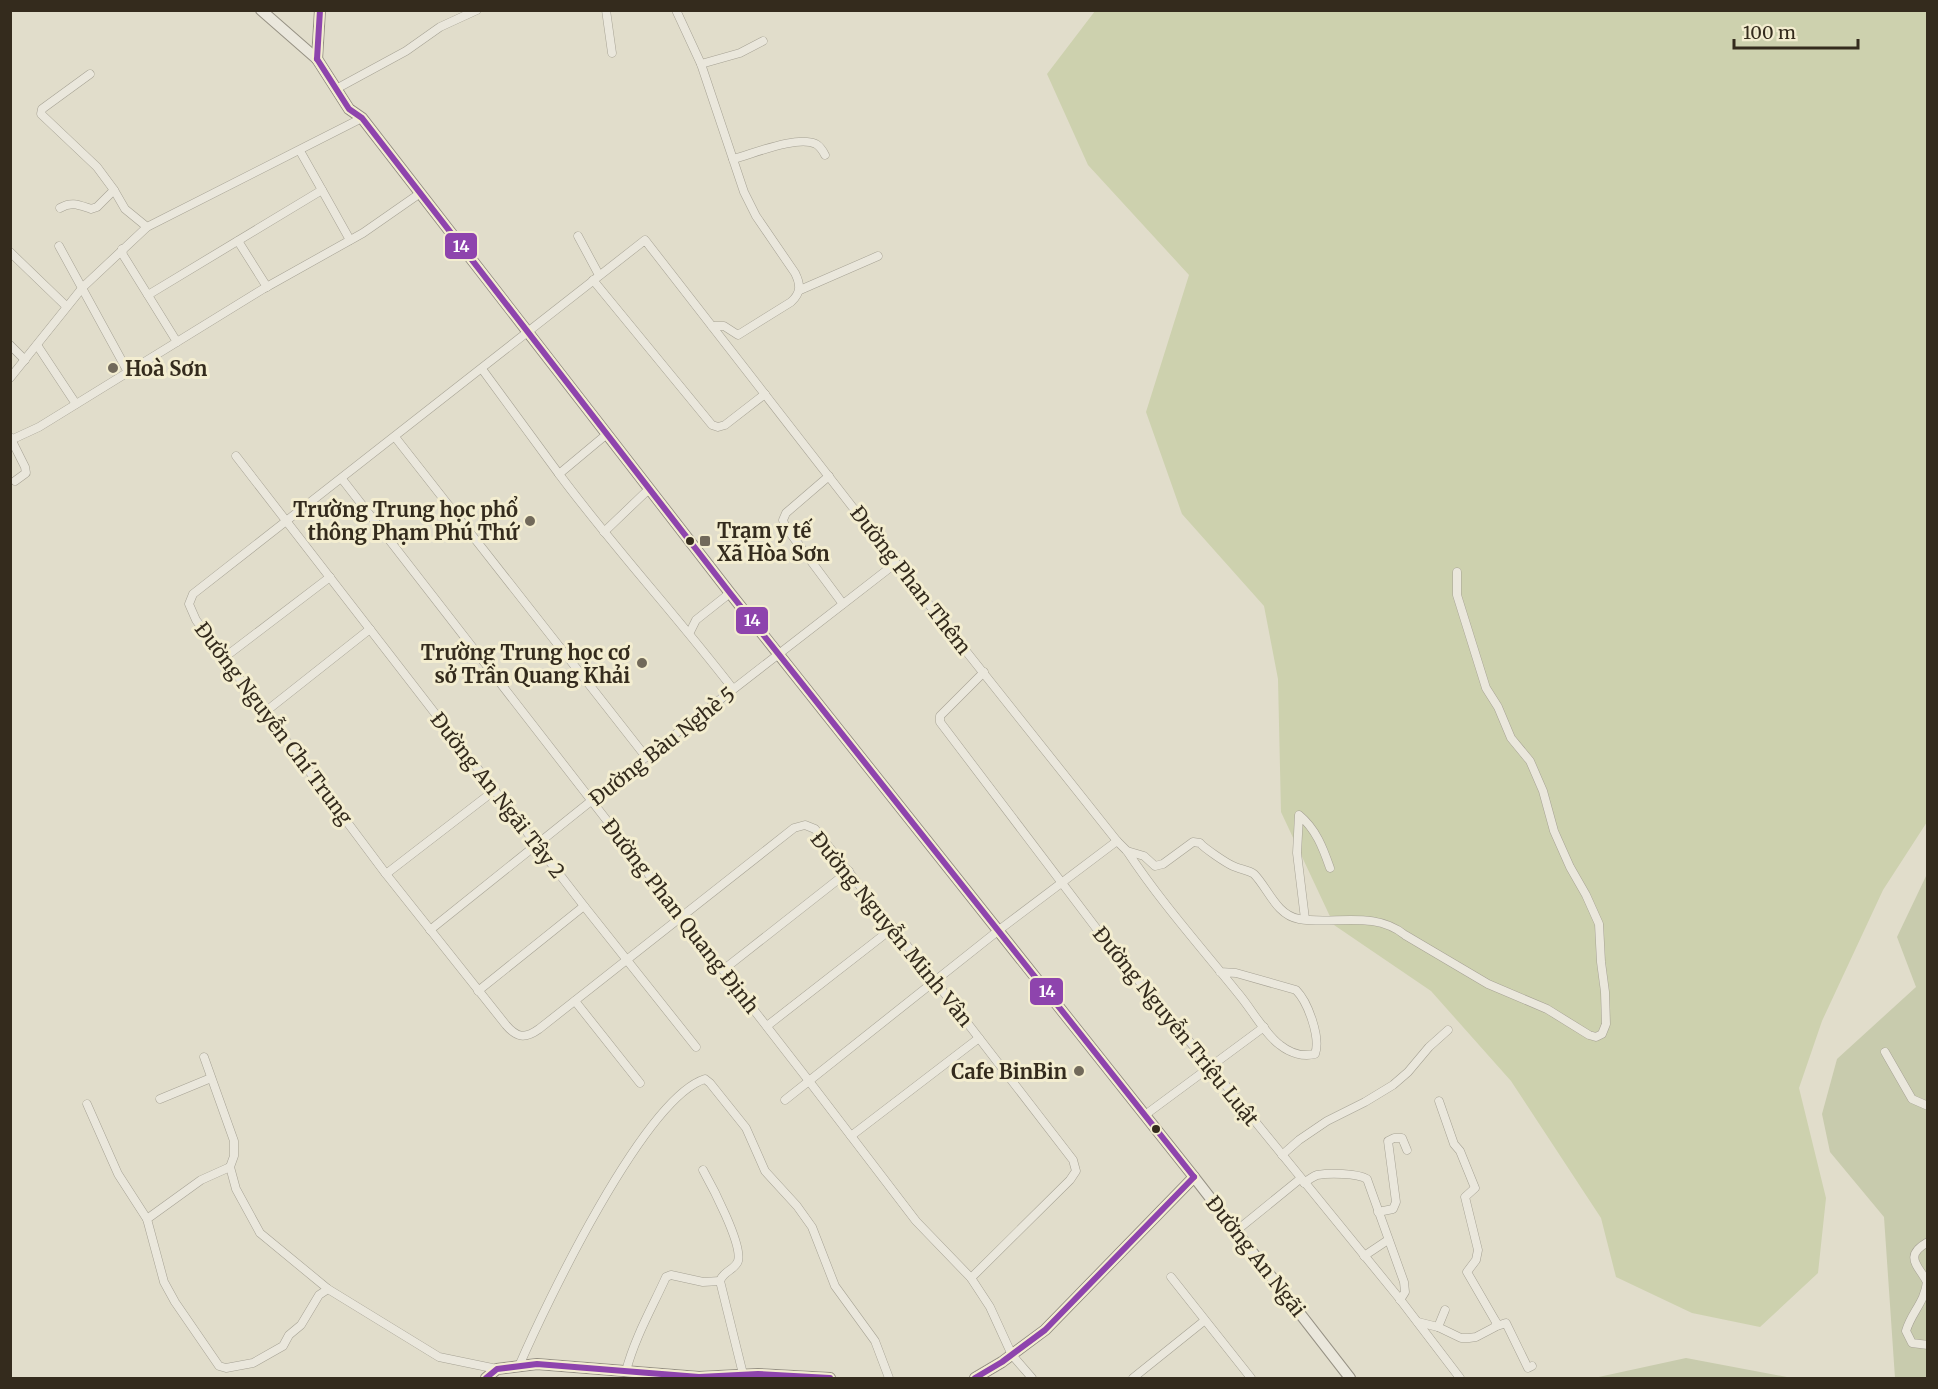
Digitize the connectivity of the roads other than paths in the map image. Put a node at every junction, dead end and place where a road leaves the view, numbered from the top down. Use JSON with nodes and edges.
{"nodes":[{"id":1,"x":261,"y":10,"type":"edge"},
{"id":2,"x":320,"y":10,"type":"edge"},
{"id":3,"x":477,"y":10,"type":"edge"},
{"id":4,"x":606,"y":10,"type":"edge"},
{"id":5,"x":676,"y":10,"type":"edge"},
{"id":6,"x":763,"y":41,"type":"dead end"},
{"id":7,"x":612,"y":52,"type":"dead end"},
{"id":8,"x":317,"y":59,"type":"junction"},
{"id":9,"x":701,"y":64,"type":"junction"},
{"id":10,"x":90,"y":74,"type":"dead end"},
{"id":11,"x":336,"y":89,"type":"junction"},
{"id":12,"x":362,"y":118,"type":"junction"},
{"id":13,"x":300,"y":151,"type":"junction"},
{"id":14,"x":825,"y":155,"type":"dead end"},
{"id":15,"x":733,"y":159,"type":"junction"},
{"id":16,"x":114,"y":190,"type":"junction"},
{"id":17,"x":322,"y":190,"type":"junction"},
{"id":18,"x":419,"y":194,"type":"junction"},
{"id":19,"x":60,"y":208,"type":"dead end"},
{"id":20,"x":147,"y":227,"type":"junction"},
{"id":21,"x":578,"y":236,"type":"dead end"},
{"id":22,"x":350,"y":240,"type":"junction"},
{"id":23,"x":238,"y":241,"type":"junction"},
{"id":24,"x":59,"y":246,"type":"dead end"},
{"id":25,"x":122,"y":249,"type":"junction"},
{"id":26,"x":10,"y":252,"type":"edge"},
{"id":27,"x":878,"y":256,"type":"dead end"},
{"id":28,"x":596,"y":277,"type":"junction"},
{"id":29,"x":83,"y":287,"type":"junction"},
{"id":30,"x":267,"y":287,"type":"junction"},
{"id":31,"x":800,"y":290,"type":"junction"},
{"id":32,"x":148,"y":295,"type":"junction"},
{"id":33,"x":66,"y":306,"type":"junction"},
{"id":34,"x":712,"y":326,"type":"junction"},
{"id":35,"x":527,"y":333,"type":"junction"},
{"id":36,"x":738,"y":335,"type":"junction"},
{"id":37,"x":177,"y":342,"type":"junction"},
{"id":38,"x":10,"y":345,"type":"edge"},
{"id":39,"x":37,"y":345,"type":"junction"},
{"id":40,"x":726,"y":345,"type":"junction"},
{"id":41,"x":25,"y":360,"type":"junction"},
{"id":42,"x":482,"y":369,"type":"junction"},
{"id":43,"x":128,"y":372,"type":"junction"},
{"id":44,"x":10,"y":378,"type":"edge"},
{"id":45,"x":765,"y":394,"type":"junction"},
{"id":46,"x":76,"y":404,"type":"junction"},
{"id":47,"x":607,"y":434,"type":"junction"},
{"id":48,"x":395,"y":437,"type":"junction"},
{"id":49,"x":12,"y":438,"type":"edge"},
{"id":50,"x":236,"y":456,"type":"dead end"},
{"id":51,"x":559,"y":474,"type":"junction"},
{"id":52,"x":829,"y":476,"type":"junction"},
{"id":53,"x":342,"y":479,"type":"junction"},
{"id":54,"x":15,"y":480,"type":"dead end"},
{"id":55,"x":649,"y":489,"type":"junction"},
{"id":56,"x":286,"y":521,"type":"junction"},
{"id":57,"x":604,"y":532,"type":"junction"},
{"id":58,"x":896,"y":563,"type":"junction"},
{"id":59,"x":1457,"y":572,"type":"dead end"},
{"id":60,"x":330,"y":577,"type":"junction"},
{"id":61,"x":730,"y":592,"type":"junction"},
{"id":62,"x":843,"y":604,"type":"junction"},
{"id":63,"x":370,"y":629,"type":"junction"},
{"id":64,"x":690,"y":632,"type":"junction"},
{"id":65,"x":780,"y":653,"type":"junction"},
{"id":66,"x":225,"y":657,"type":"junction"},
{"id":67,"x":984,"y":672,"type":"junction"},
{"id":68,"x":733,"y":689,"type":"junction"},
{"id":69,"x":265,"y":712,"type":"junction"},
{"id":70,"x":646,"y":757,"type":"junction"},
{"id":71,"x":495,"y":790,"type":"junction"},
{"id":72,"x":592,"y":801,"type":"junction"},
{"id":73,"x":1117,"y":841,"type":"junction"},
{"id":74,"x":538,"y":845,"type":"junction"},
{"id":75,"x":1127,"y":851,"type":"junction"},
{"id":76,"x":1330,"y":868,"type":"dead end"},
{"id":77,"x":849,"y":871,"type":"junction"},
{"id":78,"x":386,"y":874,"type":"junction"},
{"id":79,"x":1061,"y":882,"type":"junction"},
{"id":80,"x":584,"y":906,"type":"junction"},
{"id":81,"x":682,"y":917,"type":"junction"},
{"id":82,"x":1305,"y":919,"type":"junction"},
{"id":83,"x":894,"y":927,"type":"junction"},
{"id":84,"x":430,"y":930,"type":"junction"},
{"id":85,"x":999,"y":930,"type":"junction"},
{"id":86,"x":628,"y":960,"type":"junction"},
{"id":87,"x":723,"y":970,"type":"junction"},
{"id":88,"x":1220,"y":972,"type":"junction"},
{"id":89,"x":935,"y":981,"type":"junction"},
{"id":90,"x":478,"y":991,"type":"junction"},
{"id":91,"x":575,"y":1001,"type":"junction"},
{"id":92,"x":767,"y":1026,"type":"junction"},
{"id":93,"x":1264,"y":1027,"type":"junction"},
{"id":94,"x":1448,"y":1030,"type":"dead end"},
{"id":95,"x":523,"y":1037,"type":"joint"},
{"id":96,"x":979,"y":1038,"type":"junction"},
{"id":97,"x":696,"y":1047,"type":"dead end"},
{"id":98,"x":1885,"y":1052,"type":"dead end"},
{"id":99,"x":204,"y":1057,"type":"dead end"},
{"id":100,"x":1210,"y":1066,"type":"junction"},
{"id":101,"x":211,"y":1078,"type":"junction"},
{"id":102,"x":809,"y":1081,"type":"junction"},
{"id":103,"x":640,"y":1083,"type":"dead end"},
{"id":104,"x":160,"y":1099,"type":"dead end"},
{"id":105,"x":785,"y":1100,"type":"dead end"},
{"id":106,"x":1439,"y":1101,"type":"dead end"},
{"id":107,"x":87,"y":1104,"type":"dead end"},
{"id":108,"x":1928,"y":1106,"type":"edge"},
{"id":109,"x":1145,"y":1115,"type":"junction"},
{"id":110,"x":851,"y":1136,"type":"junction"},
{"id":111,"x":1407,"y":1150,"type":"dead end"},
{"id":112,"x":1282,"y":1155,"type":"junction"},
{"id":113,"x":230,"y":1167,"type":"junction"},
{"id":114,"x":704,"y":1170,"type":"dead end"},
{"id":115,"x":1194,"y":1177,"type":"junction"},
{"id":116,"x":1302,"y":1181,"type":"junction"},
{"id":117,"x":1378,"y":1212,"type":"junction"},
{"id":118,"x":147,"y":1219,"type":"junction"},
{"id":119,"x":1236,"y":1231,"type":"junction"},
{"id":120,"x":1388,"y":1240,"type":"junction"},
{"id":121,"x":1928,"y":1242,"type":"edge"},
{"id":122,"x":1364,"y":1256,"type":"junction"},
{"id":123,"x":1171,"y":1277,"type":"dead end"},
{"id":124,"x":971,"y":1278,"type":"junction"},
{"id":125,"x":720,"y":1281,"type":"junction"},
{"id":126,"x":328,"y":1289,"type":"junction"},
{"id":127,"x":1400,"y":1300,"type":"junction"},
{"id":128,"x":1445,"y":1310,"type":"dead end"},
{"id":129,"x":1204,"y":1321,"type":"junction"},
{"id":130,"x":1418,"y":1322,"type":"junction"},
{"id":131,"x":1496,"y":1322,"type":"junction"},
{"id":132,"x":1438,"y":1327,"type":"junction"},
{"id":133,"x":1928,"y":1345,"type":"edge"},
{"id":134,"x":1012,"y":1355,"type":"junction"},
{"id":135,"x":519,"y":1366,"type":"junction"},
{"id":136,"x":1532,"y":1366,"type":"dead end"},
{"id":137,"x":497,"y":1369,"type":"junction"},
{"id":138,"x":626,"y":1371,"type":"junction"},
{"id":139,"x":743,"y":1374,"type":"junction"},
{"id":140,"x":758,"y":1376,"type":"edge"},
{"id":141,"x":486,"y":1378,"type":"edge"},
{"id":142,"x":699,"y":1378,"type":"edge"},
{"id":143,"x":830,"y":1378,"type":"edge"},
{"id":144,"x":889,"y":1378,"type":"edge"},
{"id":145,"x":975,"y":1378,"type":"edge"},
{"id":146,"x":1032,"y":1378,"type":"edge"},
{"id":147,"x":1133,"y":1378,"type":"edge"},
{"id":148,"x":1251,"y":1378,"type":"edge"},
{"id":149,"x":1350,"y":1378,"type":"edge"},
{"id":150,"x":1460,"y":1378,"type":"edge"}],
"edges":[{"from":1,"to":8,"type":"main road","name":"Đường An Ngãi"},
{"from":2,"to":8,"type":"main road"},
{"from":3,"to":11,"type":"street"},
{"from":4,"to":7,"type":"street"},
{"from":5,"to":9,"type":"street"},
{"from":6,"to":9,"type":"street"},
{"from":8,"to":11,"type":"main road","name":"Đường An Ngãi"},
{"from":9,"to":15,"type":"street"},
{"from":10,"to":16,"type":"street"},
{"from":11,"to":12,"type":"main road","name":"Đường An Ngãi"},
{"from":12,"to":13,"type":"street"},
{"from":12,"to":18,"type":"main road","name":"Đường An Ngãi"},
{"from":13,"to":17,"type":"street"},
{"from":13,"to":20,"type":"street"},
{"from":14,"to":15,"type":"street"},
{"from":15,"to":31,"type":"street"},
{"from":16,"to":19,"type":"street"},
{"from":16,"to":20,"type":"street"},
{"from":17,"to":22,"type":"street"},
{"from":17,"to":23,"type":"street"},
{"from":18,"to":22,"type":"street"},
{"from":18,"to":35,"type":"main road","name":"Đường An Ngãi"},
{"from":20,"to":25,"type":"street"},
{"from":21,"to":28,"type":"street"},
{"from":22,"to":30,"type":"street"},
{"from":23,"to":30,"type":"street"},
{"from":23,"to":32,"type":"street"},
{"from":24,"to":29,"type":"street"},
{"from":25,"to":29,"type":"street"},
{"from":25,"to":32,"type":"street"},
{"from":26,"to":33,"type":"street"},
{"from":27,"to":31,"type":"street"},
{"from":28,"to":34,"type":"street","name":"Đường Phan Thêm"},
{"from":28,"to":35,"type":"street","name":"Đường Phan Thêm"},
{"from":28,"to":45,"type":"street"},
{"from":29,"to":33,"type":"street"},
{"from":29,"to":43,"type":"street"},
{"from":30,"to":37,"type":"street"},
{"from":31,"to":36,"type":"street"},
{"from":32,"to":37,"type":"street"},
{"from":33,"to":39,"type":"street"},
{"from":34,"to":36,"type":"street"},
{"from":34,"to":40,"type":"street","name":"Đường Phan Thêm"},
{"from":35,"to":42,"type":"street","name":"Đường Nguyễn Chí Trung"},
{"from":35,"to":47,"type":"main road","name":"Đường An Ngãi"},
{"from":36,"to":40,"type":"street"},
{"from":37,"to":43,"type":"street"},
{"from":38,"to":41,"type":"street"},
{"from":39,"to":41,"type":"street"},
{"from":39,"to":46,"type":"street"},
{"from":40,"to":45,"type":"street","name":"Đường Phan Thêm"},
{"from":41,"to":44,"type":"street"},
{"from":42,"to":48,"type":"street","name":"Đường Nguyễn Chí Trung"},
{"from":42,"to":51,"type":"street"},
{"from":43,"to":46,"type":"street"},
{"from":45,"to":52,"type":"street","name":"Đường Phan Thêm"},
{"from":46,"to":49,"type":"street"},
{"from":47,"to":51,"type":"street"},
{"from":47,"to":55,"type":"main road","name":"Đường An Ngãi"},
{"from":48,"to":53,"type":"street","name":"Đường Nguyễn Chí Trung"},
{"from":48,"to":70,"type":"street"},
{"from":49,"to":54,"type":"street"},
{"from":50,"to":56,"type":"street","name":"Đường An Ngãi Tây 2"},
{"from":51,"to":57,"type":"street"},
{"from":52,"to":58,"type":"street","name":"Đường Phan Thêm"},
{"from":52,"to":62,"type":"street"},
{"from":53,"to":56,"type":"street","name":"Đường Nguyễn Chí Trung"},
{"from":53,"to":72,"type":"street","name":"Đường Phan Quang Định"},
{"from":55,"to":57,"type":"street"},
{"from":55,"to":61,"type":"main road","name":"Đường An Ngãi"},
{"from":56,"to":60,"type":"street","name":"Đường An Ngãi Tây 2"},
{"from":56,"to":66,"type":"street","name":"Đường Nguyễn Chí Trung"},
{"from":57,"to":64,"type":"street"},
{"from":58,"to":62,"type":"street","name":"Đường Bàu Nghè 5"},
{"from":58,"to":67,"type":"street","name":"Đường Phan Thêm"},
{"from":59,"to":82,"type":"street"},
{"from":60,"to":63,"type":"street","name":"Đường An Ngãi Tây 2"},
{"from":60,"to":66,"type":"street"},
{"from":61,"to":64,"type":"street"},
{"from":61,"to":65,"type":"main road","name":"Đường An Ngãi"},
{"from":62,"to":65,"type":"street","name":"Đường Bàu Nghè 5"},
{"from":63,"to":69,"type":"street"},
{"from":63,"to":71,"type":"street","name":"Đường An Ngãi Tây 2"},
{"from":64,"to":68,"type":"street"},
{"from":65,"to":68,"type":"street","name":"Đường Bàu Nghè 5"},
{"from":65,"to":85,"type":"main road","name":"Đường An Ngãi"},
{"from":66,"to":69,"type":"street","name":"Đường Nguyễn Chí Trung"},
{"from":67,"to":73,"type":"street","name":"Đường Phan Thêm"},
{"from":67,"to":79,"type":"street","name":"Đường Nguyễn Triệu Luật"},
{"from":68,"to":70,"type":"street","name":"Đường Bàu Nghè 5"},
{"from":69,"to":78,"type":"street","name":"Đường Nguyễn Chí Trung"},
{"from":70,"to":72,"type":"street","name":"Đường Bàu Nghè 5"},
{"from":71,"to":74,"type":"street","name":"Đường An Ngãi Tây 2"},
{"from":71,"to":78,"type":"street"},
{"from":72,"to":74,"type":"street","name":"Đường Bàu Nghè 5"},
{"from":72,"to":81,"type":"street","name":"Đường Phan Quang Định"},
{"from":73,"to":75,"type":"street","name":"Đường Phan Thêm"},
{"from":73,"to":79,"type":"street"},
{"from":74,"to":80,"type":"street","name":"Đường An Ngãi Tây 2"},
{"from":74,"to":84,"type":"street","name":"Đường Bàu Nghè 5"},
{"from":75,"to":82,"type":"street"},
{"from":75,"to":88,"type":"street","name":"Đường Phan Thêm"},
{"from":76,"to":82,"type":"street"},
{"from":77,"to":81,"type":"street","name":"Đường Nguyễn Minh Vân"},
{"from":77,"to":83,"type":"street","name":"Đường Nguyễn Minh Vân"},
{"from":77,"to":87,"type":"street"},
{"from":78,"to":84,"type":"street","name":"Đường Nguyễn Chí Trung"},
{"from":79,"to":85,"type":"street"},
{"from":79,"to":100,"type":"street","name":"Đường Nguyễn Triệu Luật"},
{"from":80,"to":86,"type":"street","name":"Đường An Ngãi Tây 2"},
{"from":80,"to":90,"type":"street"},
{"from":81,"to":86,"type":"street","name":"Đường Nguyễn Minh Vân"},
{"from":81,"to":87,"type":"street","name":"Đường Phan Quang Định"},
{"from":83,"to":89,"type":"street","name":"Đường Nguyễn Minh Vân"},
{"from":83,"to":92,"type":"street"},
{"from":84,"to":90,"type":"street","name":"Đường Nguyễn Chí Trung"},
{"from":85,"to":89,"type":"street"},
{"from":85,"to":109,"type":"main road","name":"Đường An Ngãi"},
{"from":86,"to":91,"type":"street","name":"Đường Nguyễn Minh Vân"},
{"from":86,"to":97,"type":"street","name":"Đường An Ngãi Tây 2"},
{"from":87,"to":92,"type":"street","name":"Đường Phan Quang Định"},
{"from":88,"to":93,"type":"street","name":"Đường Phan Thêm"},
{"from":88,"to":93,"type":"street","name":"Đường Phan Thêm"},
{"from":89,"to":96,"type":"street","name":"Đường Nguyễn Minh Vân"},
{"from":89,"to":102,"type":"street"},
{"from":90,"to":95,"type":"street","name":"Đường Nguyễn Chí Trung"},
{"from":91,"to":95,"type":"street","name":"Đường Nguyễn Minh Vân"},
{"from":91,"to":103,"type":"street"},
{"from":92,"to":102,"type":"street","name":"Đường Phan Quang Định"},
{"from":93,"to":100,"type":"street"},
{"from":94,"to":112,"type":"street"},
{"from":96,"to":110,"type":"street"},
{"from":96,"to":124,"type":"street","name":"Đường Nguyễn Minh Vân"},
{"from":98,"to":108,"type":"street"},
{"from":99,"to":101,"type":"street"},
{"from":100,"to":109,"type":"street"},
{"from":100,"to":112,"type":"street","name":"Đường Nguyễn Triệu Luật"},
{"from":101,"to":104,"type":"street"},
{"from":101,"to":113,"type":"street"},
{"from":102,"to":105,"type":"street"},
{"from":102,"to":110,"type":"street","name":"Đường Phan Quang Định"},
{"from":106,"to":131,"type":"street"},
{"from":107,"to":118,"type":"street"},
{"from":109,"to":115,"type":"main road","name":"Đường An Ngãi"},
{"from":110,"to":124,"type":"street","name":"Đường Phan Quang Định"},
{"from":111,"to":117,"type":"street"},
{"from":112,"to":116,"type":"street","name":"Đường Nguyễn Triệu Luật"},
{"from":113,"to":118,"type":"street"},
{"from":113,"to":126,"type":"street"},
{"from":114,"to":125,"type":"street"},
{"from":115,"to":119,"type":"main road","name":"Đường An Ngãi"},
{"from":115,"to":134,"type":"main road"},
{"from":116,"to":117,"type":"street"},
{"from":116,"to":119,"type":"street"},
{"from":116,"to":122,"type":"street","name":"Đường Nguyễn Triệu Luật"},
{"from":117,"to":120,"type":"street"},
{"from":118,"to":126,"type":"street"},
{"from":119,"to":149,"type":"main road","name":"Đường An Ngãi"},
{"from":120,"to":122,"type":"street"},
{"from":120,"to":127,"type":"street"},
{"from":121,"to":133,"type":"street"},
{"from":122,"to":127,"type":"street","name":"Đường Nguyễn Triệu Luật"},
{"from":123,"to":129,"type":"street"},
{"from":124,"to":134,"type":"street","name":"Đường Phan Quang Định"},
{"from":125,"to":138,"type":"street"},
{"from":125,"to":139,"type":"street"},
{"from":126,"to":137,"type":"street"},
{"from":127,"to":130,"type":"street","name":"Đường Nguyễn Triệu Luật"},
{"from":128,"to":132,"type":"street"},
{"from":129,"to":147,"type":"street"},
{"from":129,"to":148,"type":"street"},
{"from":130,"to":132,"type":"street"},
{"from":130,"to":150,"type":"street","name":"Đường Nguyễn Triệu Luật"},
{"from":131,"to":132,"type":"street"},
{"from":131,"to":136,"type":"street"},
{"from":134,"to":145,"type":"main road"},
{"from":134,"to":146,"type":"street","name":"Đường Phan Quang Định"},
{"from":135,"to":137,"type":"main road"},
{"from":135,"to":138,"type":"main road"},
{"from":135,"to":144,"type":"street"},
{"from":137,"to":141,"type":"main road"},
{"from":138,"to":142,"type":"main road"},
{"from":139,"to":140,"type":"main road"},
{"from":139,"to":142,"type":"main road"},
{"from":140,"to":143,"type":"main road"}]}
